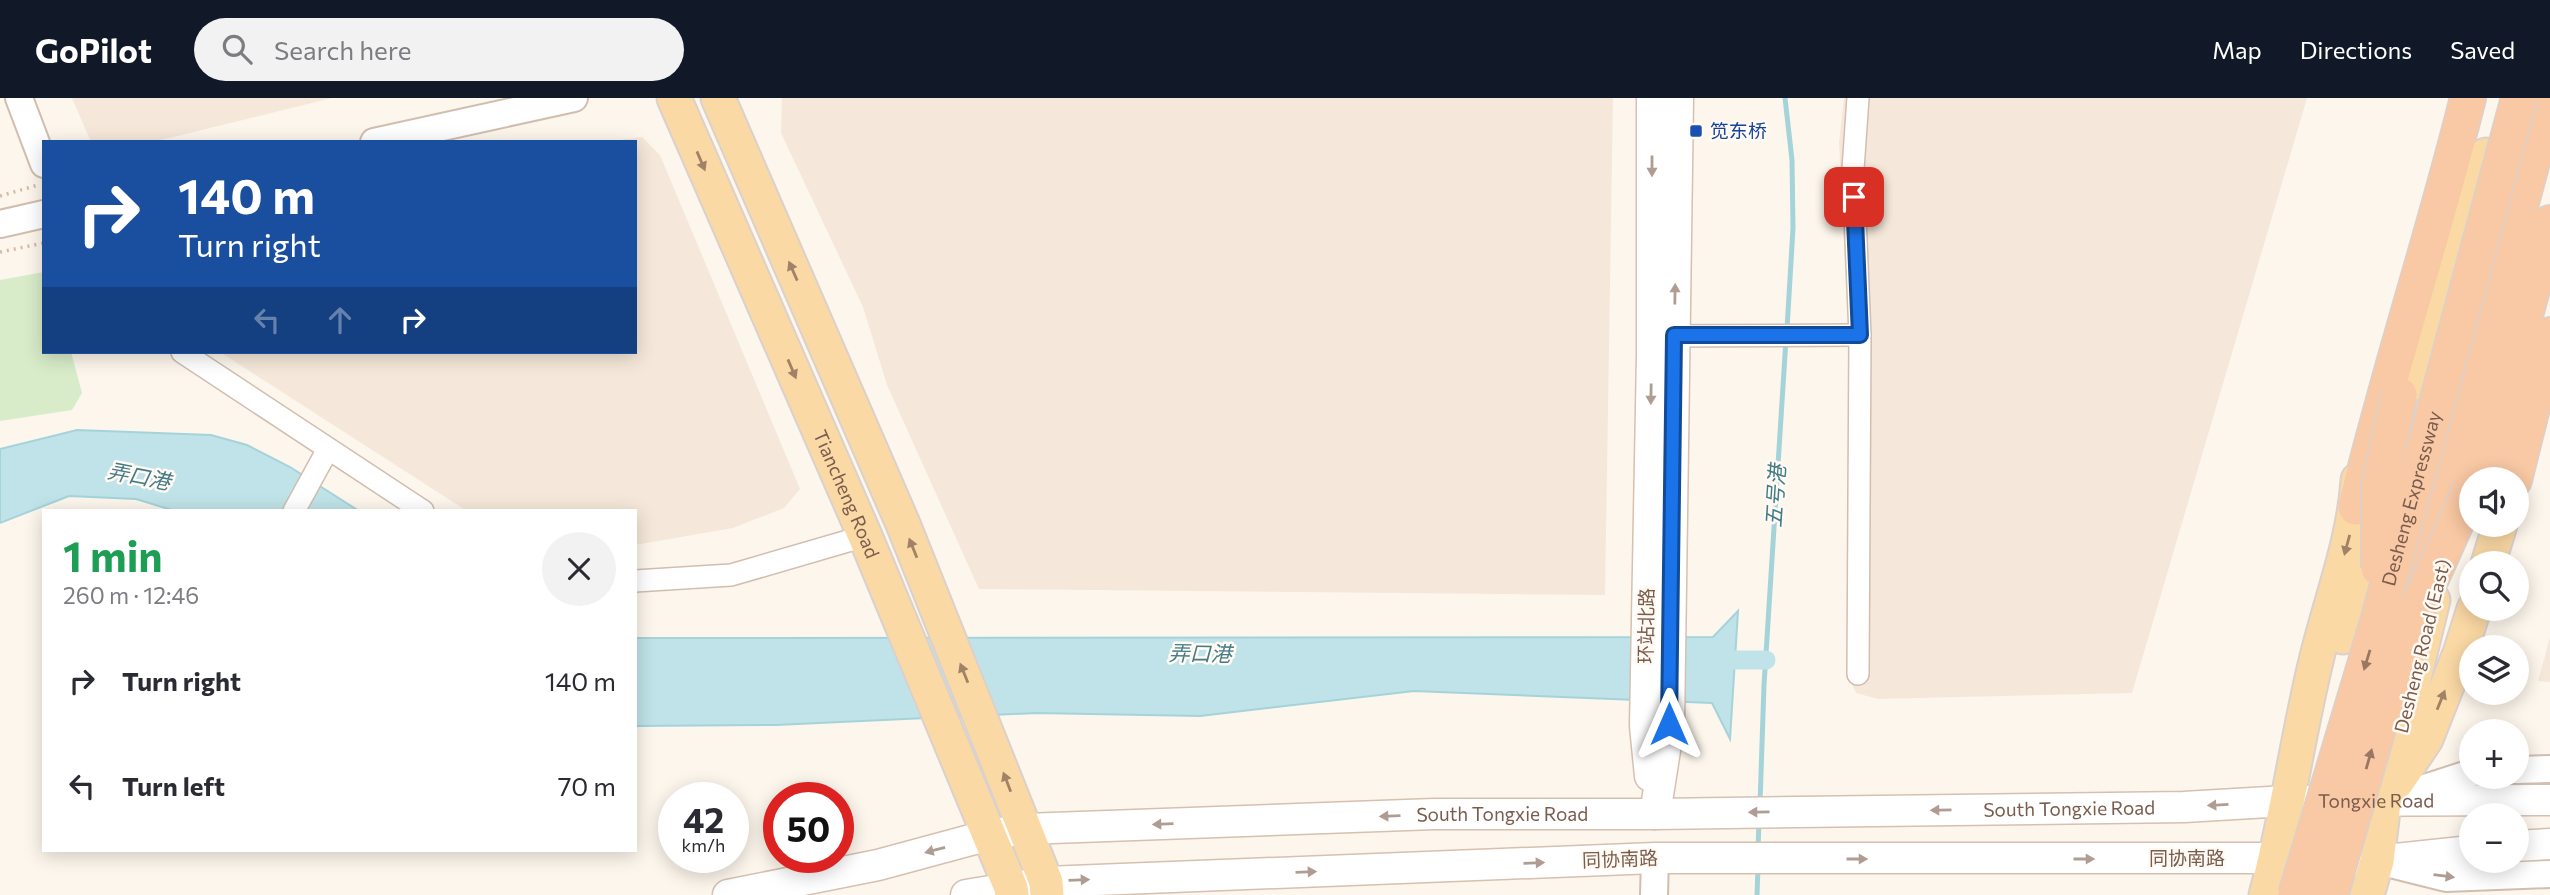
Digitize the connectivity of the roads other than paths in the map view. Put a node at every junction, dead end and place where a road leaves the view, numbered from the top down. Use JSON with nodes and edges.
{"nodes":[{"id":1,"x":19,"y":98,"type":"edge"},
{"id":2,"x":574,"y":98,"type":"edge"},
{"id":3,"x":674,"y":98,"type":"edge"},
{"id":4,"x":718,"y":98,"type":"edge"},
{"id":5,"x":1652,"y":98,"type":"edge"},
{"id":6,"x":1678,"y":98,"type":"edge"},
{"id":7,"x":1858,"y":98,"type":"edge"},
{"id":8,"x":2454,"y":98,"type":"edge"},
{"id":9,"x":2468,"y":98,"type":"edge"},
{"id":10,"x":2485,"y":98,"type":"edge"},
{"id":11,"x":2501,"y":98,"type":"edge"},
{"id":12,"x":2519,"y":98,"type":"edge"},
{"id":13,"x":2549,"y":98,"type":"edge"},
{"id":14,"x":383,"y":140,"type":"edge"},
{"id":15,"x":2550,"y":155,"type":"edge"},
{"id":16,"x":42,"y":159,"type":"edge"},
{"id":17,"x":42,"y":214,"type":"edge"},
{"id":18,"x":2550,"y":223,"type":"edge"},
{"id":19,"x":0,"y":224,"type":"edge"},
{"id":20,"x":1860,"y":335,"type":"junction"},
{"id":21,"x":2550,"y":335,"type":"edge"},
{"id":22,"x":1674,"y":336,"type":"junction"},
{"id":23,"x":185,"y":354,"type":"edge"},
{"id":24,"x":2550,"y":389,"type":"edge"},
{"id":25,"x":328,"y":449,"type":"junction"},
{"id":26,"x":2480,"y":467,"type":"edge"},
{"id":27,"x":2518,"y":467,"type":"edge"},
{"id":28,"x":2521,"y":467,"type":"edge"},
{"id":29,"x":2356,"y":507,"type":"junction"},
{"id":30,"x":295,"y":509,"type":"edge"},
{"id":31,"x":419,"y":509,"type":"edge"},
{"id":32,"x":2459,"y":510,"type":"edge"},
{"id":33,"x":864,"y":536,"type":"junction"},
{"id":34,"x":637,"y":581,"type":"edge"},
{"id":35,"x":2470,"y":621,"type":"edge"},
{"id":36,"x":2391,"y":631,"type":"junction"},
{"id":37,"x":1858,"y":674,"type":"dead end"},
{"id":38,"x":2550,"y":769,"type":"edge"},
{"id":39,"x":2529,"y":770,"type":"edge"},
{"id":40,"x":2459,"y":777,"type":"edge"},
{"id":41,"x":2550,"y":800,"type":"edge"},
{"id":42,"x":2286,"y":801,"type":"junction"},
{"id":43,"x":2384,"y":802,"type":"junction"},
{"id":44,"x":1655,"y":814,"type":"junction"},
{"id":45,"x":1025,"y":829,"type":"junction"},
{"id":46,"x":989,"y":835,"type":"junction"},
{"id":47,"x":2550,"y":844,"type":"edge"},
{"id":48,"x":2529,"y":845,"type":"edge"},
{"id":49,"x":2459,"y":852,"type":"edge"},
{"id":50,"x":1655,"y":858,"type":"junction"},
{"id":51,"x":2276,"y":858,"type":"junction"},
{"id":52,"x":2377,"y":861,"type":"junction"},
{"id":53,"x":2550,"y":874,"type":"edge"},
{"id":54,"x":1046,"y":888,"type":"edge"},
{"id":55,"x":1012,"y":892,"type":"edge"},
{"id":56,"x":728,"y":895,"type":"edge"},
{"id":57,"x":966,"y":895,"type":"edge"},
{"id":58,"x":1654,"y":895,"type":"edge"},
{"id":59,"x":2266,"y":895,"type":"edge"},
{"id":60,"x":2296,"y":895,"type":"edge"},
{"id":61,"x":2330,"y":895,"type":"edge"},
{"id":62,"x":2367,"y":895,"type":"edge"}],
"edges":[{"from":1,"to":16,"type":"street"},
{"from":2,"to":14,"type":"street"},
{"from":3,"to":33,"type":"main road","name":"Tiancheng Road","one_way":true},
{"from":45,"to":4,"type":"main road","name":"Tiancheng Road","one_way":true},
{"from":5,"to":22,"type":"main road","name":"环站北路","one_way":true},
{"from":22,"to":6,"type":"main road","name":"环站北路","one_way":true},
{"from":7,"to":20,"type":"street"},
{"from":8,"to":29,"type":"main road"},
{"from":9,"to":29,"type":"highway"},
{"from":10,"to":36,"type":"highway","bridge":true},
{"from":11,"to":42,"type":"main road"},
{"from":12,"to":36,"type":"highway","name":"Desheng Expressway","bridge":true},
{"from":13,"to":36,"type":"highway","name":"Desheng Expressway","bridge":true},
{"from":15,"to":43,"type":"main road","name":"Desheng Road (East)"},
{"from":17,"to":19,"type":"street"},
{"from":18,"to":26,"type":"highway"},
{"from":20,"to":22,"type":"street"},
{"from":20,"to":37,"type":"street"},
{"from":21,"to":27,"type":"highway"},
{"from":22,"to":44,"type":"main road","name":"环站北路"},
{"from":23,"to":25,"type":"street"},
{"from":24,"to":28,"type":"main road"},
{"from":25,"to":30,"type":"street"},
{"from":25,"to":31,"type":"street"},
{"from":29,"to":42,"type":"main road","one_way":true},
{"from":32,"to":36,"type":"highway","bridge":true},
{"from":33,"to":34,"type":"street"},
{"from":33,"to":46,"type":"main road","name":"Tiancheng Road"},
{"from":43,"to":35,"type":"main road","one_way":true},
{"from":36,"to":60,"type":"highway","name":"Desheng Expressway","one_way":true,"bridge":true},
{"from":61,"to":36,"type":"highway","name":"Desheng Expressway","one_way":true,"bridge":true},
{"from":38,"to":39,"type":"street"},
{"from":40,"to":43,"type":"street"},
{"from":41,"to":43,"type":"main road","name":"Tongxie Road"},
{"from":42,"to":43,"type":"main road","name":"Tongxie Road"},
{"from":42,"to":44,"type":"main road","name":"South Tongxie Road","one_way":true},
{"from":42,"to":51,"type":"main road"},
{"from":43,"to":52,"type":"main road","name":"Desheng Road (East)"},
{"from":44,"to":45,"type":"main road","name":"South Tongxie Road","one_way":true},
{"from":45,"to":46,"type":"main road","name":"South Tongxie Road"},
{"from":45,"to":54,"type":"main road","name":"Tiancheng Road"},
{"from":46,"to":55,"type":"main road","name":"Tiancheng Road"},
{"from":46,"to":56,"type":"main road","name":"South Tongxie Road","one_way":true},
{"from":47,"to":48,"type":"main road"},
{"from":49,"to":52,"type":"main road"},
{"from":50,"to":51,"type":"main road","name":"同协南路","one_way":true},
{"from":54,"to":50,"type":"main road","name":"同协南路","one_way":true},
{"from":50,"to":58,"type":"street"},
{"from":51,"to":52,"type":"main road"},
{"from":51,"to":59,"type":"main road"},
{"from":52,"to":53,"type":"street","one_way":true},
{"from":52,"to":62,"type":"main road","name":"Desheng Road (East)"},
{"from":54,"to":55,"type":"main road","name":"同协南路"},
{"from":55,"to":57,"type":"main road","name":"同协南路"}]}
